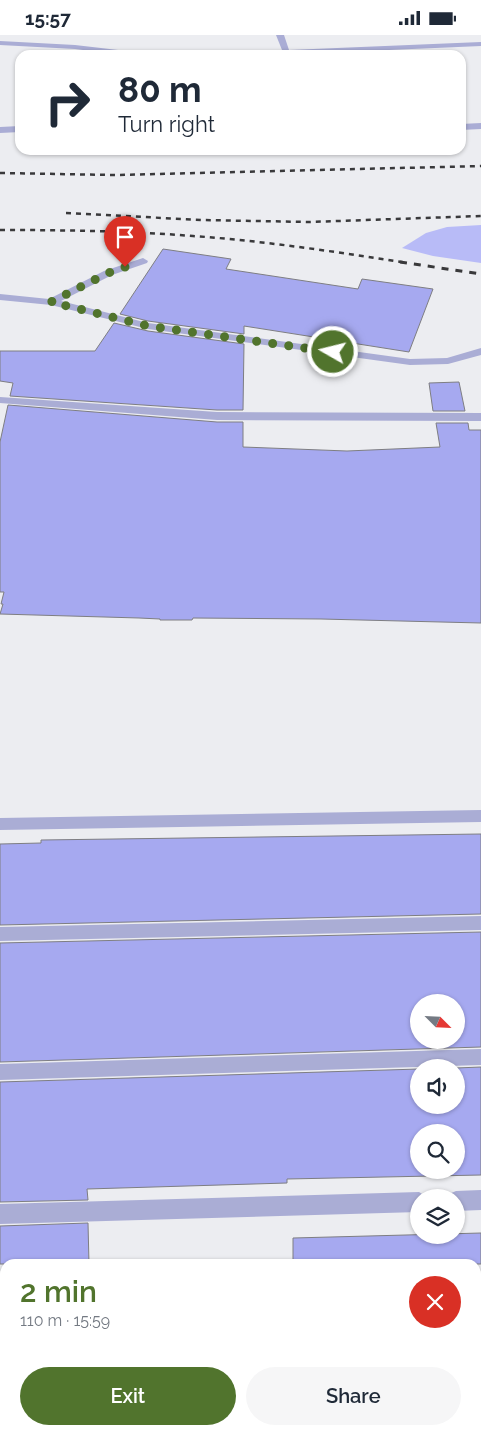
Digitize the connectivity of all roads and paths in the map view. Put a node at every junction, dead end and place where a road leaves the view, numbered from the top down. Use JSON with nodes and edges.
{"nodes":[{"id":1,"x":280,"y":35,"type":"edge"},
{"id":2,"x":0,"y":43,"type":"edge"},
{"id":3,"x":481,"y":44,"type":"edge"},
{"id":4,"x":101,"y":50,"type":"edge"},
{"id":5,"x":286,"y":50,"type":"edge"},
{"id":6,"x":314,"y":50,"type":"edge"},
{"id":7,"x":0,"y":126,"type":"edge"},
{"id":8,"x":481,"y":126,"type":"edge"},
{"id":9,"x":466,"y":127,"type":"edge"},
{"id":10,"x":15,"y":129,"type":"edge"},
{"id":11,"x":15,"y":129,"type":"edge"},
{"id":12,"x":0,"y":130,"type":"edge"},
{"id":13,"x":143,"y":261,"type":"dead end"},
{"id":14,"x":0,"y":297,"type":"edge"},
{"id":15,"x":51,"y":302,"type":"junction"},
{"id":16,"x":481,"y":351,"type":"edge"},
{"id":17,"x":0,"y":400,"type":"edge"},
{"id":18,"x":481,"y":417,"type":"edge"},
{"id":19,"x":481,"y":816,"type":"edge"},
{"id":20,"x":0,"y":824,"type":"edge"},
{"id":21,"x":481,"y":923,"type":"edge"},
{"id":22,"x":0,"y":934,"type":"edge"},
{"id":23,"x":481,"y":1057,"type":"edge"},
{"id":24,"x":0,"y":1072,"type":"edge"},
{"id":25,"x":481,"y":1200,"type":"edge"},
{"id":26,"x":465,"y":1201,"type":"edge"},
{"id":27,"x":410,"y":1202,"type":"edge"},
{"id":28,"x":0,"y":1214,"type":"edge"}],
"edges":[{"from":1,"to":5,"type":"lane"},
{"from":2,"to":4,"type":"lane"},
{"from":3,"to":6,"type":"lane"},
{"from":7,"to":10,"type":"lane"},
{"from":8,"to":9,"type":"lane"},
{"from":11,"to":12,"type":"lane"},
{"from":13,"to":15,"type":"lane"},
{"from":14,"to":15,"type":"lane"},
{"from":15,"to":16,"type":"lane"},
{"from":17,"to":18,"type":"lane"},
{"from":19,"to":20,"type":"lane"},
{"from":21,"to":22,"type":"lane"},
{"from":23,"to":24,"type":"lane"},
{"from":25,"to":26,"type":"lane"},
{"from":27,"to":28,"type":"lane"}]}
